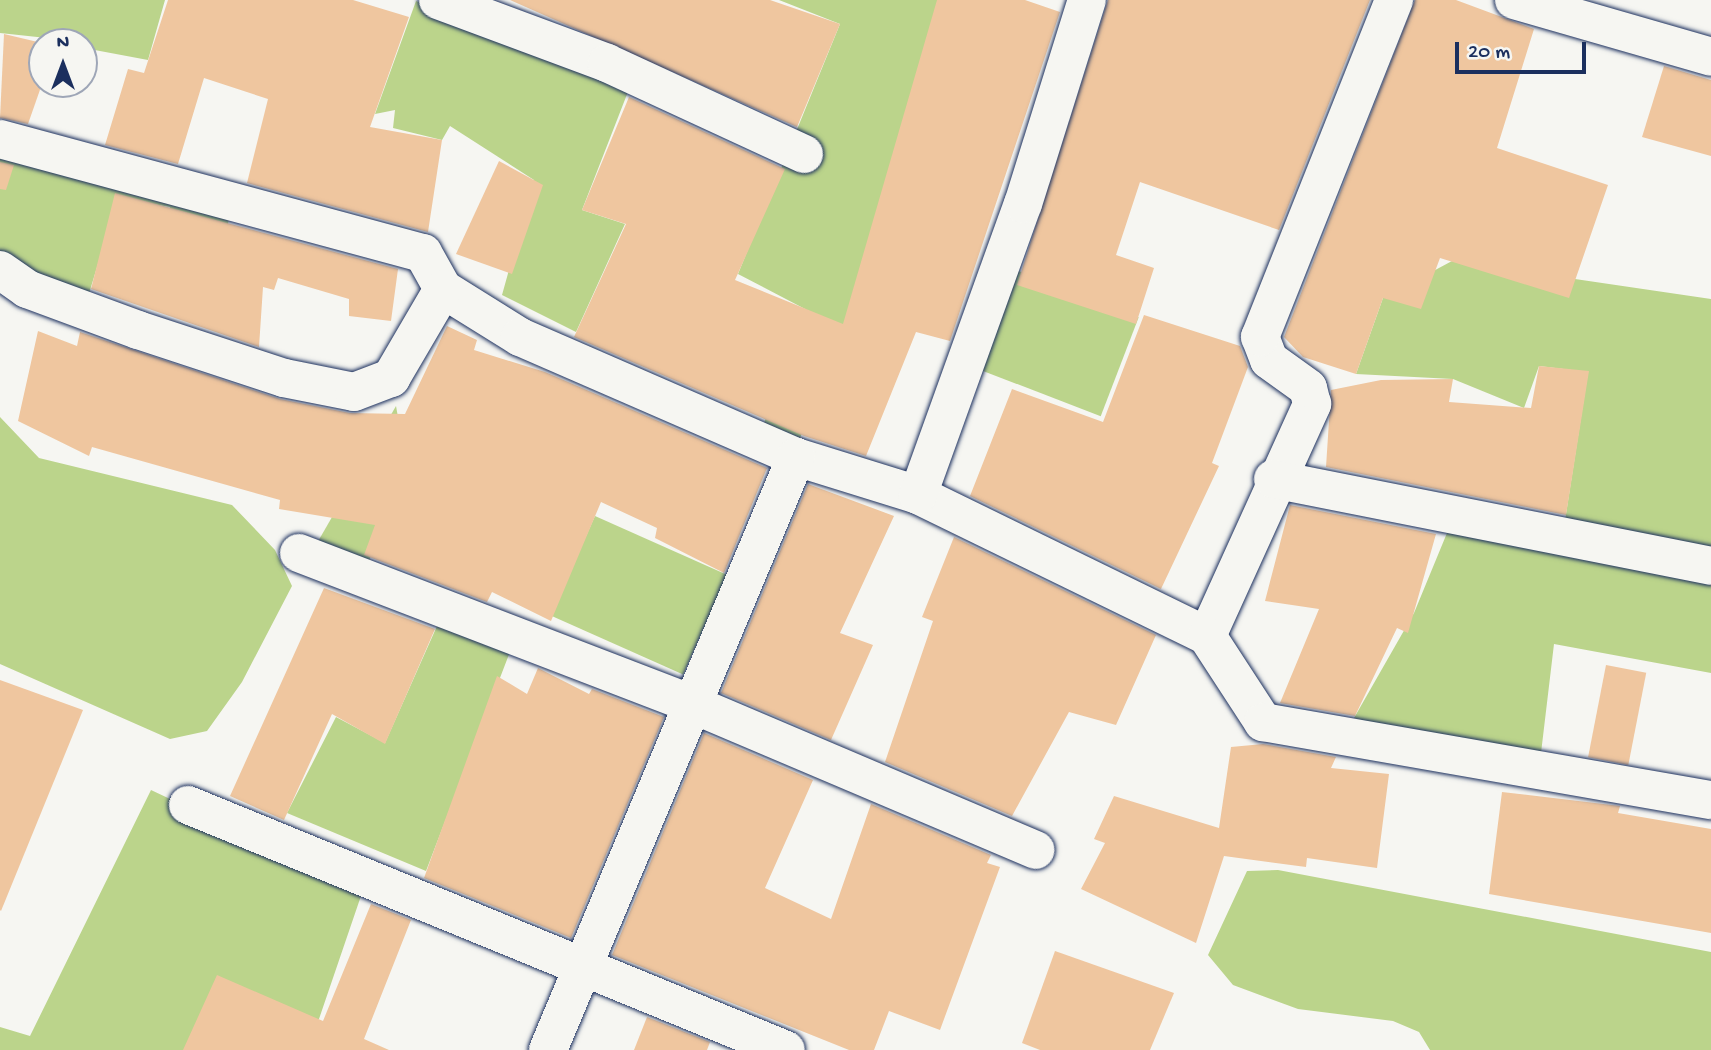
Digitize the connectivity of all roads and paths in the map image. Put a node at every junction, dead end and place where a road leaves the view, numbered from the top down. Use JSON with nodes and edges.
{"nodes":[{"id":1,"x":438,"y":0,"type":"edge"},
{"id":2,"x":1087,"y":0,"type":"edge"},
{"id":3,"x":1394,"y":0,"type":"edge"},
{"id":4,"x":1514,"y":0,"type":"edge"},
{"id":5,"x":1711,"y":57,"type":"edge"},
{"id":6,"x":0,"y":139,"type":"edge"},
{"id":7,"x":804,"y":154,"type":"dead end"},
{"id":8,"x":0,"y":270,"type":"edge"},
{"id":9,"x":443,"y":289,"type":"junction"},
{"id":10,"x":796,"y":457,"type":"junction"},
{"id":11,"x":1273,"y":479,"type":"junction"},
{"id":12,"x":918,"y":495,"type":"junction"},
{"id":13,"x":299,"y":553,"type":"dead end"},
{"id":14,"x":1711,"y":566,"type":"edge"},
{"id":15,"x":1207,"y":636,"type":"junction"},
{"id":16,"x":694,"y":705,"type":"junction"},
{"id":17,"x":1711,"y":800,"type":"edge"},
{"id":18,"x":188,"y":805,"type":"dead end"},
{"id":19,"x":1035,"y":850,"type":"dead end"},
{"id":20,"x":584,"y":968,"type":"junction"},
{"id":21,"x":548,"y":1050,"type":"edge"},
{"id":22,"x":786,"y":1050,"type":"edge"}],
"edges":[{"from":1,"to":7,"type":"street"},
{"from":2,"to":12,"type":"street"},
{"from":3,"to":11,"type":"street"},
{"from":4,"to":5,"type":"street"},
{"from":6,"to":9,"type":"street"},
{"from":8,"to":9,"type":"street"},
{"from":9,"to":10,"type":"street"},
{"from":10,"to":12,"type":"street"},
{"from":10,"to":16,"type":"street"},
{"from":11,"to":14,"type":"street"},
{"from":11,"to":15,"type":"street"},
{"from":12,"to":15,"type":"street"},
{"from":13,"to":16,"type":"street"},
{"from":15,"to":17,"type":"street"},
{"from":16,"to":19,"type":"street"},
{"from":16,"to":20,"type":"street"},
{"from":18,"to":20,"type":"street"},
{"from":20,"to":21,"type":"street"},
{"from":20,"to":22,"type":"street"}]}
